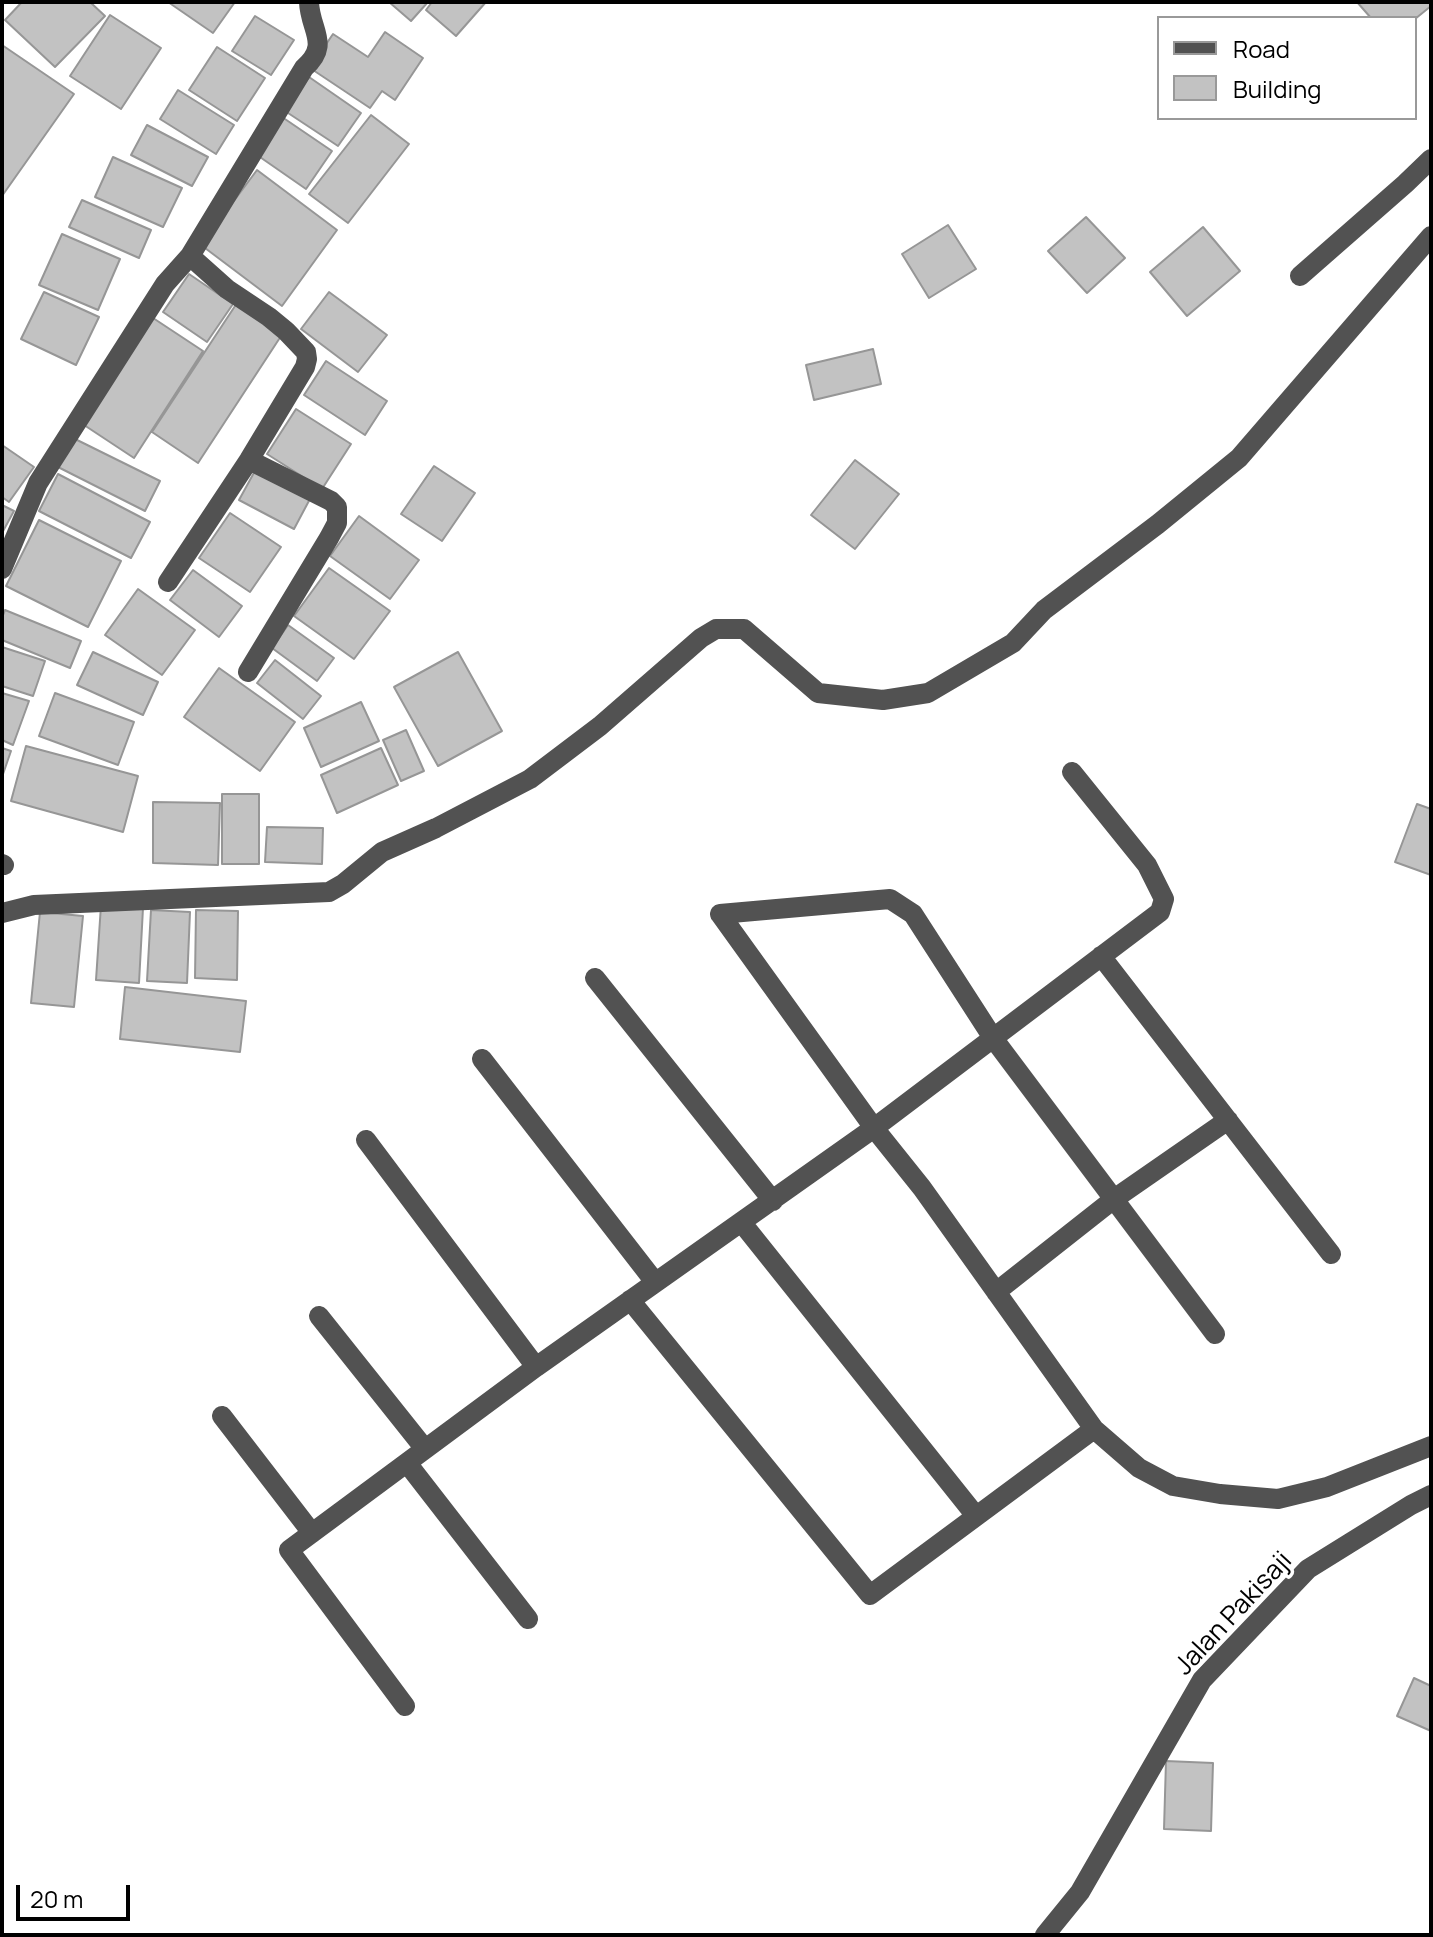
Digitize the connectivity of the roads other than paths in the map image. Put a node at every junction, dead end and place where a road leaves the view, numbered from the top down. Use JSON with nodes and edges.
{"nodes":[{"id":1,"x":309,"y":2,"type":"edge"},
{"id":2,"x":1431,"y":159,"type":"edge"},
{"id":3,"x":1431,"y":236,"type":"edge"},
{"id":4,"x":190,"y":256,"type":"junction"},
{"id":5,"x":1300,"y":276,"type":"dead end"},
{"id":6,"x":249,"y":460,"type":"junction"},
{"id":7,"x":2,"y":569,"type":"edge"},
{"id":8,"x":168,"y":582,"type":"dead end"},
{"id":9,"x":248,"y":672,"type":"dead end"},
{"id":10,"x":1072,"y":772,"type":"dead end"},
{"id":11,"x":2,"y":913,"type":"edge"},
{"id":12,"x":1101,"y":956,"type":"junction"},
{"id":13,"x":595,"y":978,"type":"dead end"},
{"id":14,"x":993,"y":1038,"type":"junction"},
{"id":15,"x":482,"y":1059,"type":"dead end"},
{"id":16,"x":1228,"y":1120,"type":"junction"},
{"id":17,"x":874,"y":1128,"type":"junction"},
{"id":18,"x":366,"y":1140,"type":"dead end"},
{"id":19,"x":1114,"y":1199,"type":"junction"},
{"id":20,"x":773,"y":1201,"type":"junction"},
{"id":21,"x":742,"y":1223,"type":"junction"},
{"id":22,"x":1331,"y":1254,"type":"dead end"},
{"id":23,"x":655,"y":1282,"type":"junction"},
{"id":24,"x":996,"y":1292,"type":"junction"},
{"id":25,"x":630,"y":1300,"type":"junction"},
{"id":26,"x":319,"y":1316,"type":"dead end"},
{"id":27,"x":1215,"y":1334,"type":"dead end"},
{"id":28,"x":536,"y":1367,"type":"junction"},
{"id":29,"x":222,"y":1416,"type":"dead end"},
{"id":30,"x":1094,"y":1429,"type":"junction"},
{"id":31,"x":1431,"y":1446,"type":"edge"},
{"id":32,"x":425,"y":1449,"type":"junction"},
{"id":33,"x":407,"y":1463,"type":"junction"},
{"id":34,"x":1431,"y":1495,"type":"edge"},
{"id":35,"x":976,"y":1516,"type":"junction"},
{"id":36,"x":312,"y":1533,"type":"junction"},
{"id":37,"x":528,"y":1619,"type":"dead end"},
{"id":38,"x":405,"y":1706,"type":"dead end"},
{"id":39,"x":1045,"y":1935,"type":"edge"}],
"edges":[{"from":1,"to":4,"type":"street"},
{"from":2,"to":5,"type":"street"},
{"from":3,"to":11,"type":"street"},
{"from":4,"to":6,"type":"street"},
{"from":4,"to":7,"type":"street"},
{"from":6,"to":8,"type":"street"},
{"from":6,"to":9,"type":"street"},
{"from":10,"to":12,"type":"street"},
{"from":12,"to":14,"type":"street"},
{"from":12,"to":16,"type":"street"},
{"from":13,"to":20,"type":"street"},
{"from":14,"to":17,"type":"street"},
{"from":14,"to":17,"type":"street"},
{"from":14,"to":19,"type":"street"},
{"from":15,"to":23,"type":"street"},
{"from":16,"to":19,"type":"street"},
{"from":16,"to":22,"type":"street"},
{"from":17,"to":20,"type":"street"},
{"from":17,"to":24,"type":"street"},
{"from":18,"to":28,"type":"street"},
{"from":19,"to":24,"type":"street"},
{"from":19,"to":27,"type":"street"},
{"from":20,"to":21,"type":"street"},
{"from":21,"to":23,"type":"street"},
{"from":21,"to":35,"type":"street"},
{"from":23,"to":25,"type":"street"},
{"from":24,"to":30,"type":"street"},
{"from":25,"to":28,"type":"street"},
{"from":25,"to":35,"type":"street"},
{"from":26,"to":32,"type":"street"},
{"from":28,"to":32,"type":"street"},
{"from":29,"to":36,"type":"street"},
{"from":30,"to":31,"type":"street"},
{"from":30,"to":35,"type":"street"},
{"from":32,"to":33,"type":"street"},
{"from":33,"to":36,"type":"street"},
{"from":33,"to":37,"type":"street"},
{"from":34,"to":39,"type":"street","name":"Jalan Pakisaji"},
{"from":36,"to":38,"type":"street"}]}
